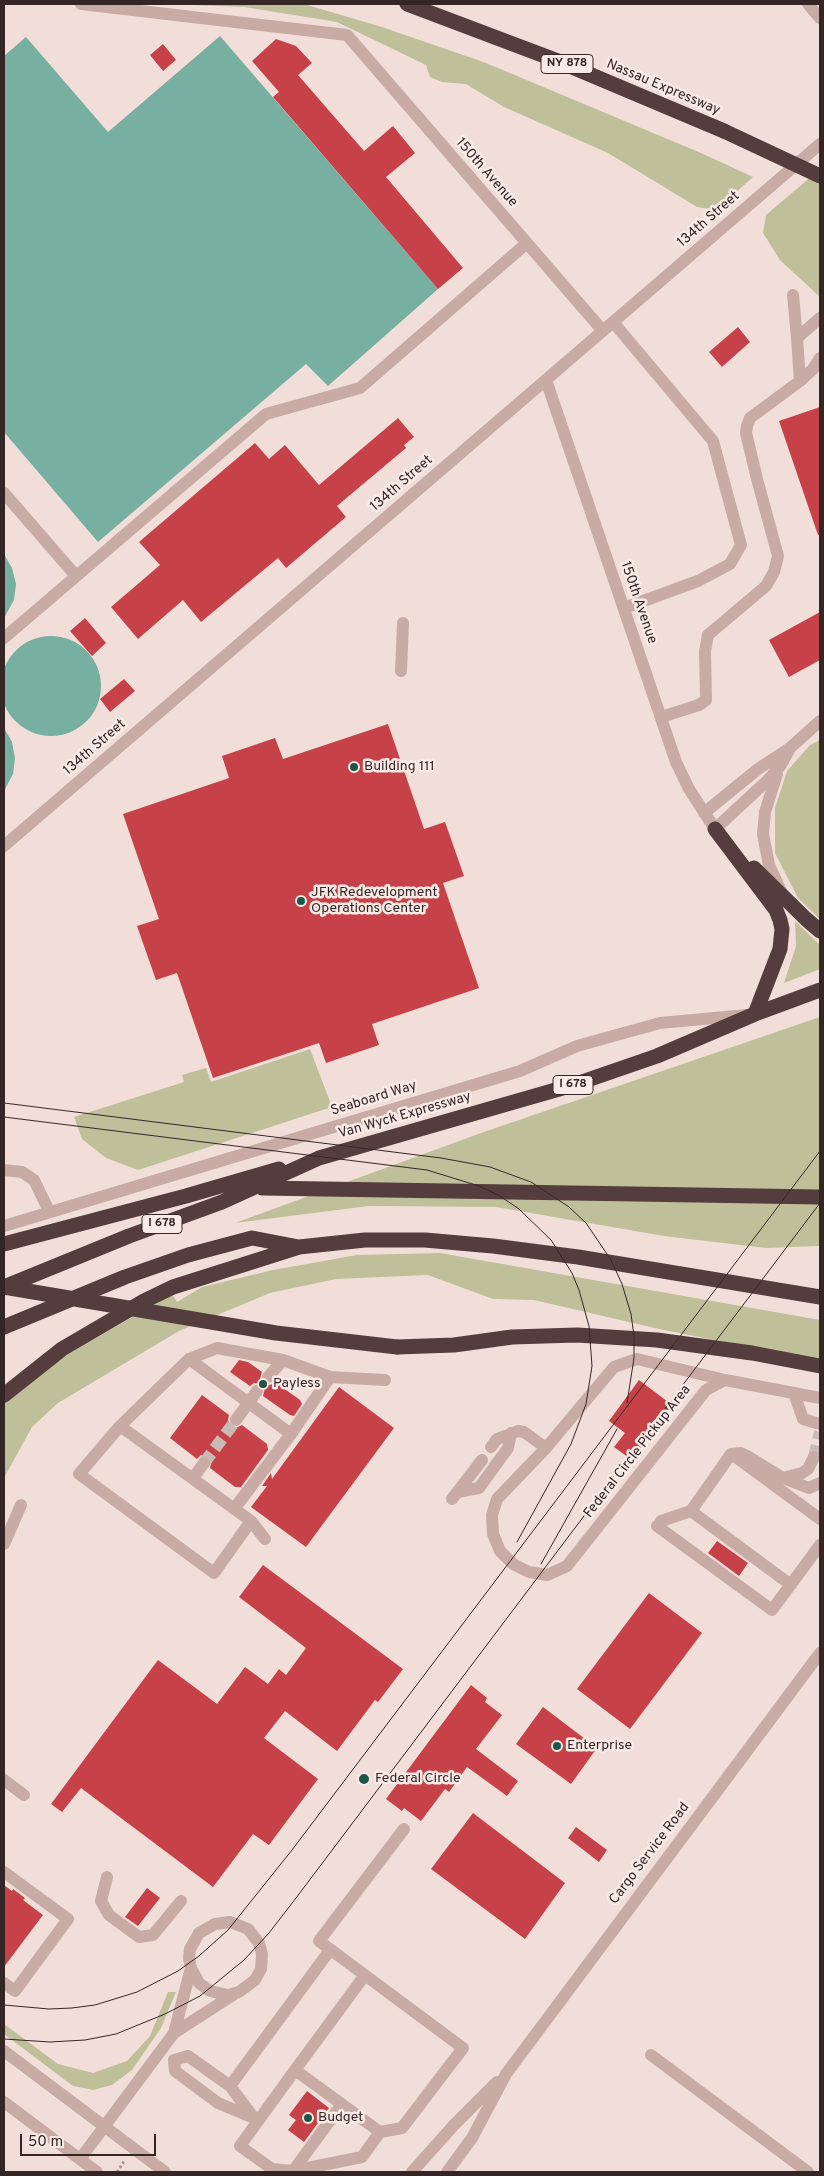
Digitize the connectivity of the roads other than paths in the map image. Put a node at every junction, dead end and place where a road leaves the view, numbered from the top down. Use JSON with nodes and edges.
{"nodes":[{"id":1,"x":80,"y":4,"type":"edge"},
{"id":2,"x":407,"y":4,"type":"edge"},
{"id":3,"x":808,"y":4,"type":"edge"},
{"id":4,"x":820,"y":18,"type":"edge"},
{"id":5,"x":820,"y":144,"type":"edge"},
{"id":6,"x":820,"y":176,"type":"edge"},
{"id":7,"x":527,"y":243,"type":"junction"},
{"id":8,"x":793,"y":294,"type":"dead end"},
{"id":9,"x":820,"y":318,"type":"edge"},
{"id":10,"x":608,"y":327,"type":"junction"},
{"id":11,"x":797,"y":338,"type":"junction"},
{"id":12,"x":820,"y":358,"type":"edge"},
{"id":13,"x":820,"y":374,"type":"edge"},
{"id":14,"x":546,"y":380,"type":"junction"},
{"id":15,"x":800,"y":381,"type":"junction"},
{"id":16,"x":4,"y":493,"type":"edge"},
{"id":17,"x":76,"y":576,"type":"junction"},
{"id":18,"x":624,"y":608,"type":"junction"},
{"id":19,"x":402,"y":623,"type":"dead end"},
{"id":20,"x":4,"y":638,"type":"edge"},
{"id":21,"x":401,"y":671,"type":"dead end"},
{"id":22,"x":661,"y":717,"type":"junction"},
{"id":23,"x":820,"y":721,"type":"edge"},
{"id":24,"x":790,"y":748,"type":"junction"},
{"id":25,"x":781,"y":765,"type":"junction"},
{"id":26,"x":704,"y":813,"type":"junction"},
{"id":27,"x":715,"y":829,"type":"junction"},
{"id":28,"x":4,"y":846,"type":"edge"},
{"id":29,"x":788,"y":902,"type":"junction"},
{"id":30,"x":820,"y":931,"type":"edge"},
{"id":31,"x":820,"y":990,"type":"edge"},
{"id":32,"x":755,"y":1014,"type":"junction"},
{"id":33,"x":319,"y":1158,"type":"junction"},
{"id":34,"x":4,"y":1170,"type":"edge"},
{"id":35,"x":258,"y":1188,"type":"junction"},
{"id":36,"x":820,"y":1197,"type":"edge"},
{"id":37,"x":49,"y":1211,"type":"junction"},
{"id":38,"x":4,"y":1226,"type":"edge"},
{"id":39,"x":4,"y":1244,"type":"edge"},
{"id":40,"x":299,"y":1247,"type":"junction"},
{"id":41,"x":4,"y":1287,"type":"edge"},
{"id":42,"x":818,"y":1297,"type":"edge"},
{"id":43,"x":4,"y":1328,"type":"edge"},
{"id":44,"x":190,"y":1359,"type":"junction"},
{"id":45,"x":283,"y":1360,"type":"junction"},
{"id":46,"x":820,"y":1366,"type":"edge"},
{"id":47,"x":268,"y":1377,"type":"dead end"},
{"id":48,"x":330,"y":1377,"type":"junction"},
{"id":49,"x":385,"y":1380,"type":"dead end"},
{"id":50,"x":725,"y":1380,"type":"junction"},
{"id":51,"x":257,"y":1392,"type":"dead end"},
{"id":52,"x":794,"y":1393,"type":"junction"},
{"id":53,"x":4,"y":1395,"type":"edge"},
{"id":54,"x":820,"y":1398,"type":"edge"},
{"id":55,"x":249,"y":1403,"type":"junction"},
{"id":56,"x":236,"y":1420,"type":"tunnel mouth"},
{"id":57,"x":820,"y":1424,"type":"edge"},
{"id":58,"x":120,"y":1426,"type":"junction"},
{"id":59,"x":510,"y":1433,"type":"junction"},
{"id":60,"x":291,"y":1434,"type":"junction"},
{"id":61,"x":491,"y":1447,"type":"dead end"},
{"id":62,"x":546,"y":1448,"type":"junction"},
{"id":63,"x":731,"y":1454,"type":"junction"},
{"id":64,"x":814,"y":1457,"type":"tunnel mouth"},
{"id":65,"x":482,"y":1460,"type":"dead end"},
{"id":66,"x":204,"y":1463,"type":"tunnel mouth"},
{"id":67,"x":193,"y":1478,"type":"junction"},
{"id":68,"x":783,"y":1478,"type":"junction"},
{"id":69,"x":820,"y":1483,"type":"edge"},
{"id":70,"x":21,"y":1505,"type":"dead end"},
{"id":71,"x":234,"y":1509,"type":"junction"},
{"id":72,"x":691,"y":1511,"type":"junction"},
{"id":73,"x":820,"y":1519,"type":"edge"},
{"id":74,"x":251,"y":1522,"type":"junction"},
{"id":75,"x":265,"y":1539,"type":"dead end"},
{"id":76,"x":4,"y":1544,"type":"edge"},
{"id":77,"x":820,"y":1545,"type":"edge"},
{"id":78,"x":791,"y":1585,"type":"junction"},
{"id":79,"x":820,"y":1653,"type":"edge"},
{"id":80,"x":4,"y":1780,"type":"edge"},
{"id":81,"x":24,"y":1795,"type":"dead end"},
{"id":82,"x":404,"y":1829,"type":"dead end"},
{"id":83,"x":4,"y":1872,"type":"edge"},
{"id":84,"x":107,"y":1877,"type":"dead end"},
{"id":85,"x":181,"y":1901,"type":"dead end"},
{"id":86,"x":330,"y":1950,"type":"junction"},
{"id":87,"x":191,"y":1968,"type":"junction"},
{"id":88,"x":365,"y":1975,"type":"junction"},
{"id":89,"x":4,"y":1983,"type":"edge"},
{"id":90,"x":234,"y":1994,"type":"junction"},
{"id":91,"x":174,"y":2033,"type":"junction"},
{"id":92,"x":162,"y":2050,"type":"junction"},
{"id":93,"x":4,"y":2051,"type":"edge"},
{"id":94,"x":651,"y":2055,"type":"dead end"},
{"id":95,"x":174,"y":2060,"type":"junction"},
{"id":96,"x":295,"y":2070,"type":"junction"},
{"id":97,"x":506,"y":2074,"type":"junction"},
{"id":98,"x":230,"y":2086,"type":"junction"},
{"id":99,"x":4,"y":2102,"type":"edge"},
{"id":100,"x":342,"y":2104,"type":"junction"},
{"id":101,"x":256,"y":2120,"type":"junction"},
{"id":102,"x":104,"y":2127,"type":"junction"},
{"id":103,"x":380,"y":2132,"type":"junction"},
{"id":104,"x":80,"y":2159,"type":"junction"},
{"id":105,"x":97,"y":2172,"type":"edge"},
{"id":106,"x":165,"y":2172,"type":"edge"},
{"id":107,"x":294,"y":2172,"type":"edge"},
{"id":108,"x":412,"y":2172,"type":"edge"},
{"id":109,"x":447,"y":2172,"type":"edge"},
{"id":110,"x":808,"y":2172,"type":"edge"}],
"edges":[{"from":1,"to":7,"type":"street","name":"150th Avenue"},
{"from":2,"to":6,"type":"highway","name":"Nassau Expressway","number":"NY 878","bridge":true},
{"from":3,"to":4,"type":"street"},
{"from":5,"to":10,"type":"street","name":"134th Street"},
{"from":7,"to":10,"type":"street","name":"150th Avenue"},
{"from":7,"to":17,"type":"street"},
{"from":8,"to":11,"type":"street"},
{"from":9,"to":11,"type":"street"},
{"from":10,"to":14,"type":"street","name":"134th Street"},
{"from":10,"to":18,"type":"street","name":"150th Avenue"},
{"from":11,"to":15,"type":"street"},
{"from":12,"to":15,"type":"street"},
{"from":13,"to":15,"type":"street"},
{"from":14,"to":18,"type":"street","name":"150th Avenue"},
{"from":14,"to":28,"type":"street","name":"134th Street"},
{"from":15,"to":22,"type":"street"},
{"from":16,"to":17,"type":"street"},
{"from":17,"to":20,"type":"street"},
{"from":18,"to":22,"type":"street","name":"150th Avenue"},
{"from":19,"to":21,"type":"street"},
{"from":22,"to":26,"type":"street","name":"150th Avenue"},
{"from":23,"to":24,"type":"street"},
{"from":24,"to":25,"type":"street"},
{"from":24,"to":26,"type":"street"},
{"from":25,"to":27,"type":"street"},
{"from":25,"to":29,"type":"street"},
{"from":26,"to":27,"type":"street","name":"150th Avenue"},
{"from":27,"to":29,"type":"highway"},
{"from":27,"to":32,"type":"highway"},
{"from":29,"to":30,"type":"highway"},
{"from":31,"to":32,"type":"highway","name":"Van Wyck Expressway","number":"I 678"},
{"from":32,"to":33,"type":"highway","name":"Van Wyck Expressway","number":"I 678"},
{"from":32,"to":37,"type":"street","name":"Seaboard Way"},
{"from":33,"to":35,"type":"highway","name":"Van Wyck Expressway","number":"I 678"},
{"from":33,"to":39,"type":"highway"},
{"from":34,"to":37,"type":"street"},
{"from":35,"to":36,"type":"highway"},
{"from":35,"to":41,"type":"highway","name":"Van Wyck Expressway","number":"I 678"},
{"from":37,"to":38,"type":"street","name":"Seaboard Way"},
{"from":40,"to":42,"type":"highway"},
{"from":40,"to":43,"type":"highway"},
{"from":40,"to":53,"type":"highway"},
{"from":41,"to":46,"type":"highway","bridge":true},
{"from":44,"to":45,"type":"street"},
{"from":44,"to":55,"type":"street"},
{"from":44,"to":58,"type":"street"},
{"from":45,"to":47,"type":"street"},
{"from":45,"to":48,"type":"street"},
{"from":48,"to":49,"type":"street"},
{"from":48,"to":60,"type":"street"},
{"from":50,"to":52,"type":"street"},
{"from":50,"to":62,"type":"street","name":"Federal Circle Pickup Area"},
{"from":50,"to":62,"type":"street","name":"Federal Circle Pickup Area"},
{"from":51,"to":55,"type":"street"},
{"from":52,"to":54,"type":"street"},
{"from":52,"to":57,"type":"street"},
{"from":55,"to":56,"type":"street"},
{"from":55,"to":60,"type":"street"},
{"from":58,"to":67,"type":"street"},
{"from":58,"to":74,"type":"street"},
{"from":59,"to":61,"type":"street"},
{"from":59,"to":62,"type":"street"},
{"from":59,"to":65,"type":"street"},
{"from":60,"to":71,"type":"street"},
{"from":63,"to":68,"type":"street"},
{"from":63,"to":72,"type":"street"},
{"from":63,"to":73,"type":"street"},
{"from":64,"to":68,"type":"street"},
{"from":66,"to":67,"type":"street"},
{"from":67,"to":71,"type":"street"},
{"from":68,"to":69,"type":"street"},
{"from":70,"to":76,"type":"street"},
{"from":71,"to":74,"type":"street"},
{"from":72,"to":78,"type":"street"},
{"from":72,"to":78,"type":"street"},
{"from":74,"to":75,"type":"street"},
{"from":77,"to":78,"type":"street"},
{"from":79,"to":97,"type":"street","name":"Cargo Service Road"},
{"from":80,"to":81,"type":"street"},
{"from":82,"to":86,"type":"street"},
{"from":83,"to":89,"type":"street"},
{"from":84,"to":85,"type":"street"},
{"from":86,"to":88,"type":"street"},
{"from":86,"to":98,"type":"street"},
{"from":87,"to":90,"type":"street"},
{"from":87,"to":90,"type":"street"},
{"from":87,"to":91,"type":"street"},
{"from":88,"to":96,"type":"street"},
{"from":88,"to":103,"type":"street"},
{"from":90,"to":91,"type":"street"},
{"from":91,"to":92,"type":"street"},
{"from":92,"to":95,"type":"street"},
{"from":92,"to":102,"type":"street"},
{"from":93,"to":102,"type":"street"},
{"from":94,"to":110,"type":"street"},
{"from":95,"to":98,"type":"street"},
{"from":95,"to":101,"type":"street"},
{"from":96,"to":100,"type":"street"},
{"from":96,"to":101,"type":"street"},
{"from":97,"to":108,"type":"street","name":"Cargo Service Road"},
{"from":97,"to":109,"type":"street","name":"Cargo Service Road"},
{"from":98,"to":101,"type":"street"},
{"from":99,"to":104,"type":"street"},
{"from":100,"to":103,"type":"street"},
{"from":100,"to":107,"type":"street"},
{"from":101,"to":107,"type":"street"},
{"from":102,"to":104,"type":"street"},
{"from":102,"to":106,"type":"street"},
{"from":103,"to":107,"type":"street"},
{"from":104,"to":105,"type":"street"}]}
